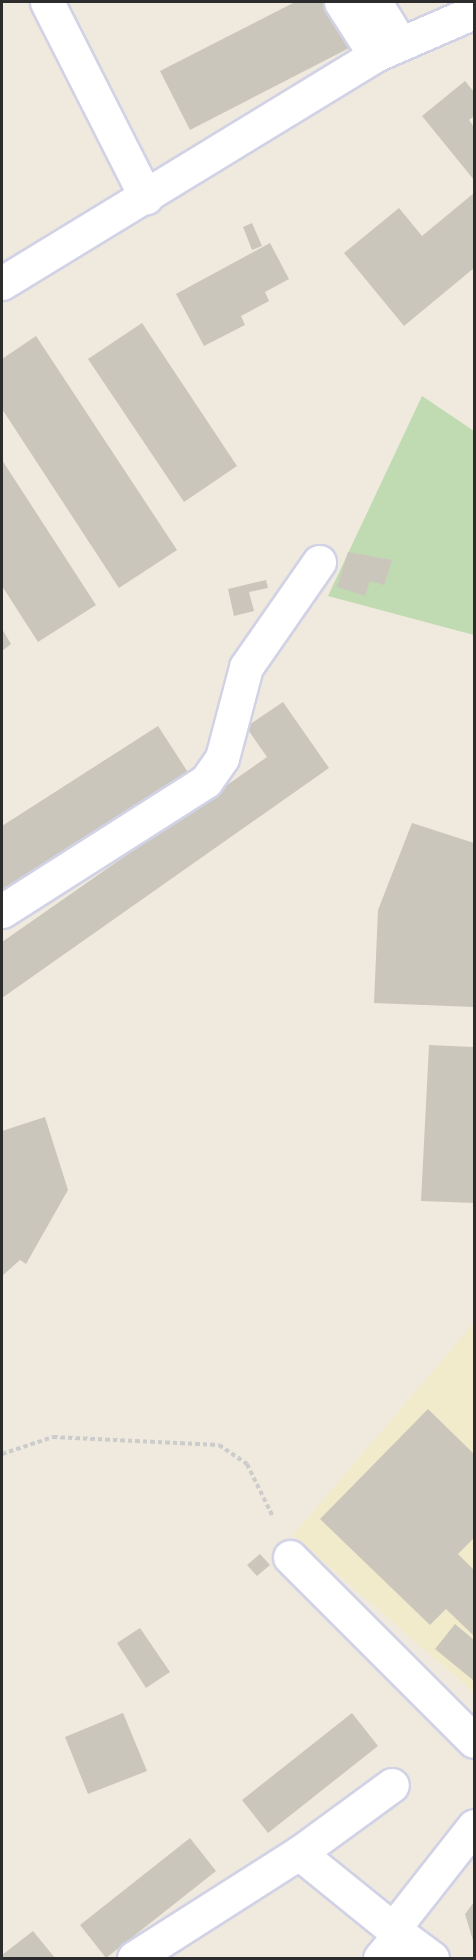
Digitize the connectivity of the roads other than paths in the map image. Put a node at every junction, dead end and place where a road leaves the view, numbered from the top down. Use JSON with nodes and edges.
{"nodes":[{"id":1,"x":47,"y":2,"type":"edge"},
{"id":2,"x":341,"y":2,"type":"edge"},
{"id":3,"x":375,"y":2,"type":"edge"},
{"id":4,"x":474,"y":12,"type":"edge"},
{"id":5,"x":387,"y":49,"type":"junction"},
{"id":6,"x":146,"y":197,"type":"junction"},
{"id":7,"x":2,"y":283,"type":"edge"},
{"id":8,"x":319,"y":562,"type":"dead end"},
{"id":9,"x":2,"y":911,"type":"edge"},
{"id":10,"x":290,"y":1557,"type":"dead end"},
{"id":11,"x":474,"y":1741,"type":"edge"},
{"id":12,"x":392,"y":1785,"type":"dead end"},
{"id":13,"x":474,"y":1826,"type":"edge"},
{"id":14,"x":299,"y":1853,"type":"junction"},
{"id":15,"x":391,"y":1940,"type":"edge"},
{"id":16,"x":134,"y":1959,"type":"edge"},
{"id":17,"x":432,"y":1959,"type":"edge"}],
"edges":[{"from":1,"to":6,"type":"street"},
{"from":2,"to":5,"type":"street"},
{"from":3,"to":5,"type":"street"},
{"from":4,"to":5,"type":"street"},
{"from":5,"to":6,"type":"street"},
{"from":6,"to":7,"type":"street"},
{"from":8,"to":9,"type":"street"},
{"from":10,"to":11,"type":"street"},
{"from":12,"to":14,"type":"street"},
{"from":13,"to":15,"type":"street"},
{"from":14,"to":15,"type":"street"},
{"from":14,"to":16,"type":"street"},
{"from":15,"to":17,"type":"street"}]}
